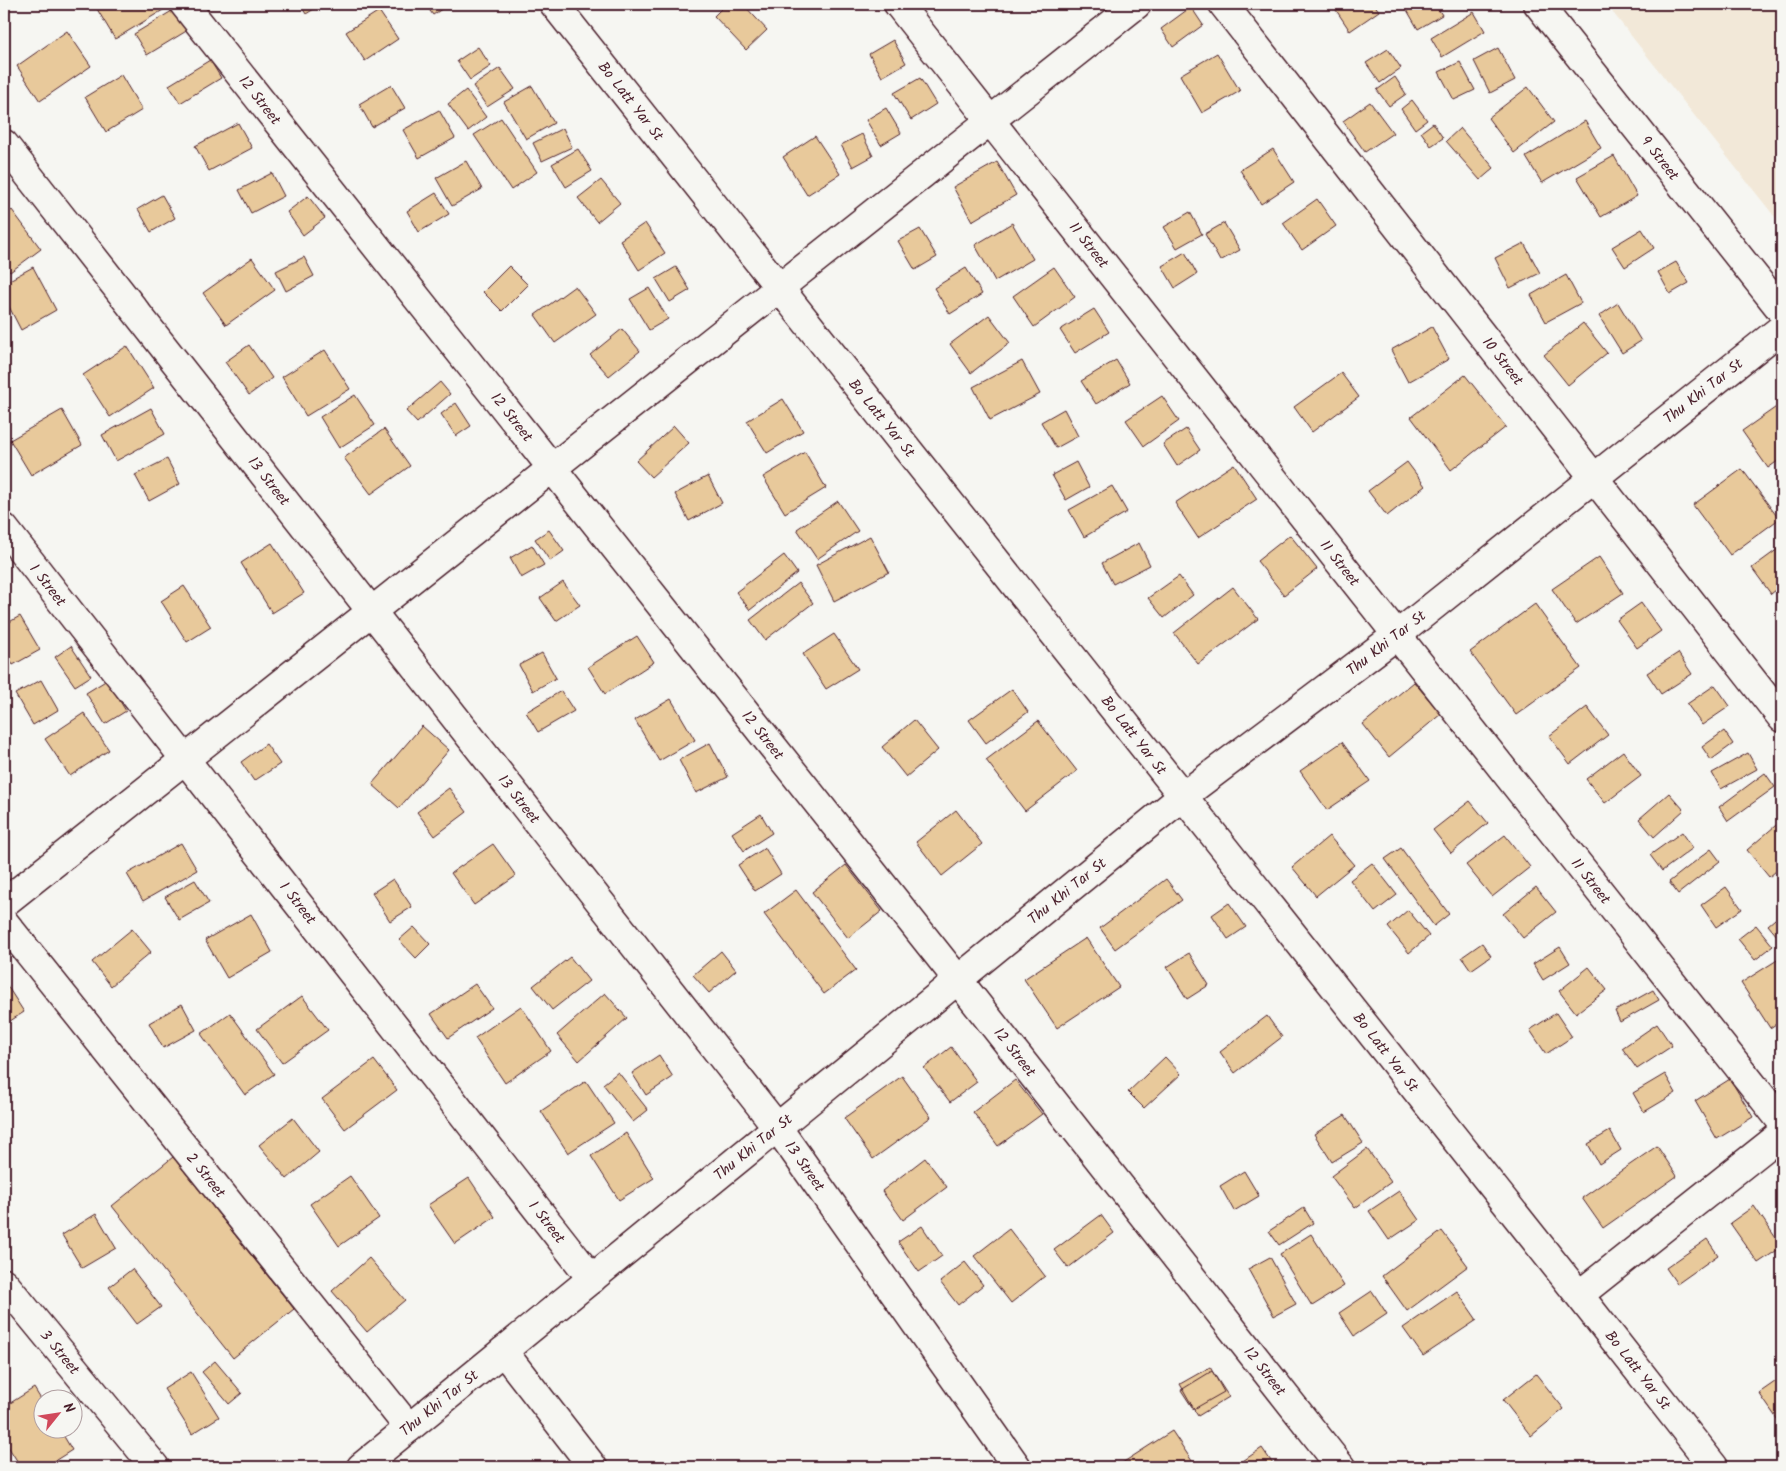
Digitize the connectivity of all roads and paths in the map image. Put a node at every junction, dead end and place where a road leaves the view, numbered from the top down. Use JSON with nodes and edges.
{"nodes":[{"id":1,"x":184,"y":4,"type":"edge"},
{"id":2,"x":554,"y":4,"type":"edge"},
{"id":3,"x":898,"y":4,"type":"edge"},
{"id":4,"x":1137,"y":4,"type":"edge"},
{"id":5,"x":1223,"y":4,"type":"edge"},
{"id":6,"x":1538,"y":4,"type":"edge"},
{"id":7,"x":990,"y":120,"type":"junction"},
{"id":8,"x":4,"y":144,"type":"edge"},
{"id":9,"x":779,"y":288,"type":"junction"},
{"id":10,"x":1782,"y":311,"type":"edge"},
{"id":11,"x":1782,"y":328,"type":"edge"},
{"id":12,"x":552,"y":468,"type":"junction"},
{"id":13,"x":1594,"y":478,"type":"junction"},
{"id":14,"x":4,"y":528,"type":"edge"},
{"id":15,"x":371,"y":611,"type":"junction"},
{"id":16,"x":1397,"y":635,"type":"junction"},
{"id":17,"x":1782,"y":718,"type":"edge"},
{"id":18,"x":185,"y":759,"type":"junction"},
{"id":19,"x":1183,"y":796,"type":"junction"},
{"id":20,"x":4,"y":903,"type":"edge"},
{"id":21,"x":4,"y":922,"type":"edge"},
{"id":22,"x":958,"y":980,"type":"junction"},
{"id":23,"x":1782,"y":1122,"type":"edge"},
{"id":24,"x":777,"y":1127,"type":"junction"},
{"id":25,"x":1782,"y":1134,"type":"edge"},
{"id":26,"x":592,"y":1279,"type":"junction"},
{"id":27,"x":4,"y":1284,"type":"edge"},
{"id":28,"x":1579,"y":1295,"type":"junction"},
{"id":29,"x":503,"y":1351,"type":"junction"},
{"id":30,"x":409,"y":1428,"type":"junction"},
{"id":31,"x":155,"y":1467,"type":"edge"},
{"id":32,"x":361,"y":1467,"type":"edge"},
{"id":33,"x":593,"y":1467,"type":"edge"},
{"id":34,"x":1017,"y":1467,"type":"edge"},
{"id":35,"x":1341,"y":1467,"type":"edge"},
{"id":36,"x":1714,"y":1467,"type":"edge"}],
"edges":[{"from":1,"to":12,"type":"street","name":"12 Street"},
{"from":2,"to":9,"type":"street","name":"Bo Latt Yar St"},
{"from":3,"to":7,"type":"street","name":"11 Street"},
{"from":4,"to":7,"type":"street"},
{"from":5,"to":13,"type":"street","name":"10 Street"},
{"from":6,"to":10,"type":"street","name":"9 Street"},
{"from":7,"to":9,"type":"street"},
{"from":7,"to":16,"type":"street","name":"11 Street"},
{"from":8,"to":15,"type":"street","name":"13 Street"},
{"from":9,"to":12,"type":"street"},
{"from":9,"to":19,"type":"street","name":"Bo Latt Yar St"},
{"from":11,"to":13,"type":"street","name":"Thu Khi Tar St"},
{"from":12,"to":15,"type":"street"},
{"from":12,"to":22,"type":"street","name":"12 Street"},
{"from":13,"to":16,"type":"street","name":"Thu Khi Tar St"},
{"from":13,"to":17,"type":"street","name":"10 Street"},
{"from":14,"to":18,"type":"street","name":"1 Street"},
{"from":15,"to":18,"type":"street"},
{"from":15,"to":24,"type":"street","name":"13 Street"},
{"from":16,"to":19,"type":"street","name":"Thu Khi Tar St"},
{"from":16,"to":23,"type":"street","name":"11 Street"},
{"from":18,"to":20,"type":"street"},
{"from":18,"to":26,"type":"street","name":"1 Street"},
{"from":19,"to":22,"type":"street","name":"Thu Khi Tar St"},
{"from":19,"to":28,"type":"street","name":"Bo Latt Yar St"},
{"from":21,"to":30,"type":"street","name":"2 Street"},
{"from":22,"to":24,"type":"street","name":"Thu Khi Tar St"},
{"from":22,"to":35,"type":"street","name":"12 Street"},
{"from":24,"to":26,"type":"street","name":"Thu Khi Tar St"},
{"from":24,"to":34,"type":"street","name":"13 Street"},
{"from":25,"to":28,"type":"street"},
{"from":26,"to":29,"type":"street","name":"Thu Khi Tar St"},
{"from":27,"to":31,"type":"street","name":"3 Street"},
{"from":28,"to":36,"type":"street","name":"Bo Latt Yar St"},
{"from":29,"to":30,"type":"street","name":"Thu Khi Tar St"},
{"from":29,"to":33,"type":"street"},
{"from":30,"to":32,"type":"street","name":"Thu Khi Tar St"}]}
